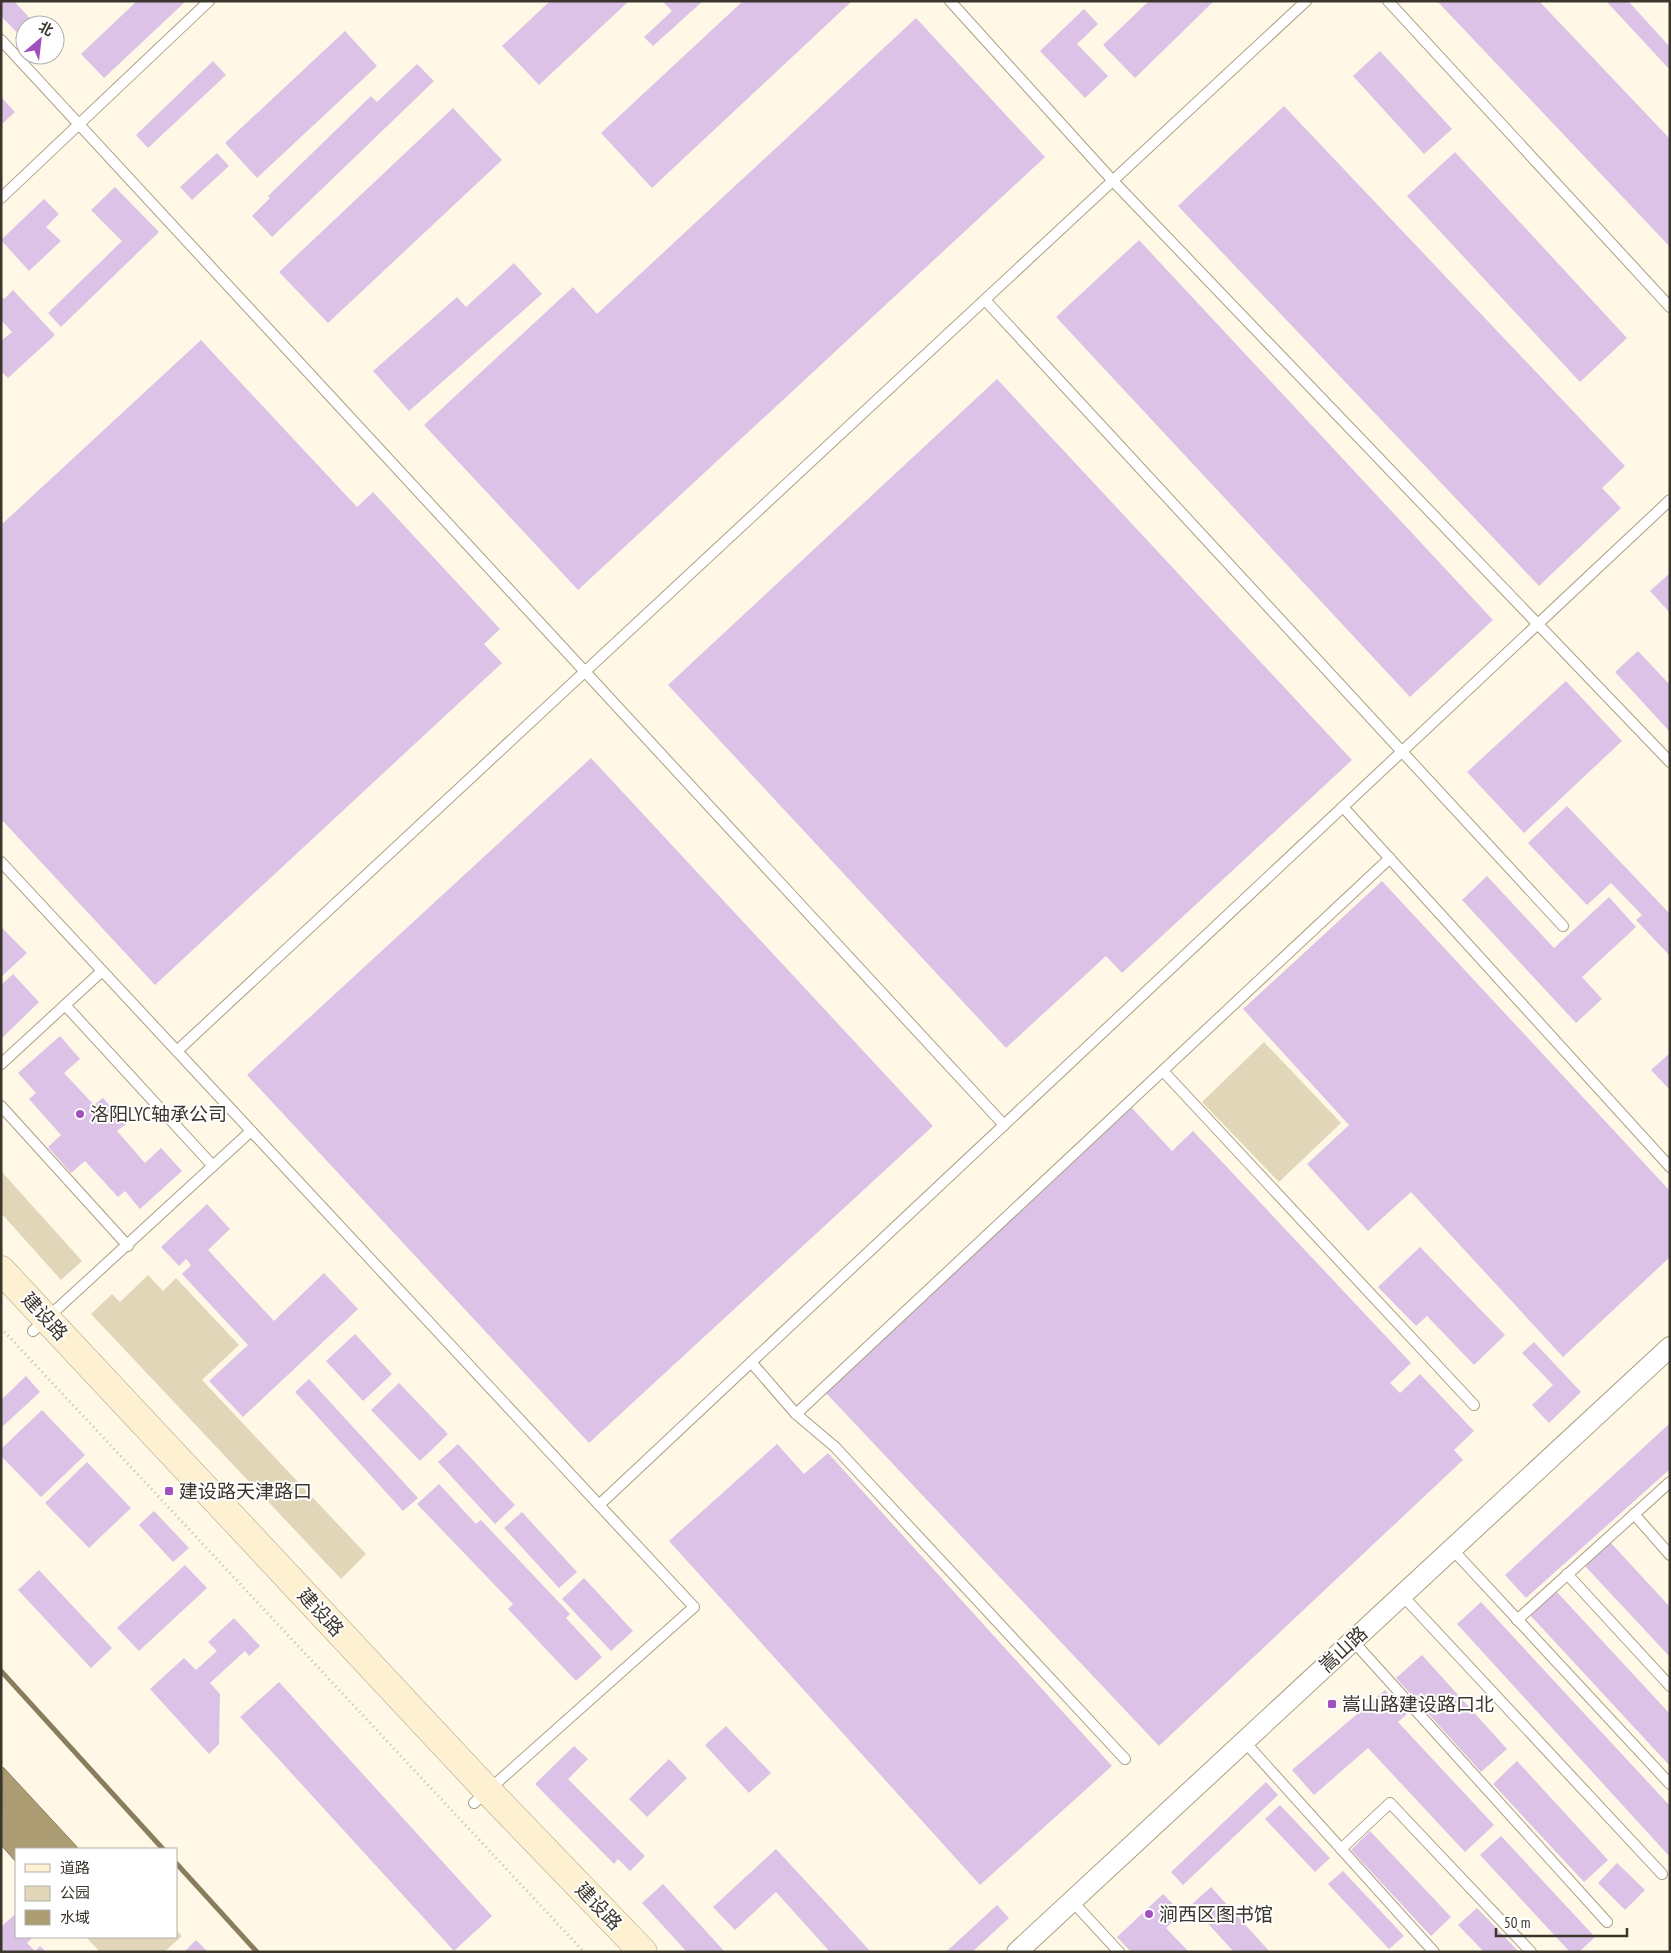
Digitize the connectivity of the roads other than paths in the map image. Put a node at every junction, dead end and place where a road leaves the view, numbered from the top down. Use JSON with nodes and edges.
{"nodes":[{"id":1,"x":209,"y":1,"type":"edge"},
{"id":2,"x":950,"y":1,"type":"edge"},
{"id":3,"x":1306,"y":1,"type":"edge"},
{"id":4,"x":1388,"y":1,"type":"edge"},
{"id":5,"x":1,"y":40,"type":"edge"},
{"id":6,"x":80,"y":124,"type":"junction"},
{"id":7,"x":1113,"y":181,"type":"junction"},
{"id":8,"x":1,"y":198,"type":"edge"},
{"id":9,"x":985,"y":300,"type":"junction"},
{"id":10,"x":1670,"y":307,"type":"edge"},
{"id":11,"x":1670,"y":500,"type":"edge"},
{"id":12,"x":1538,"y":624,"type":"junction"},
{"id":13,"x":585,"y":672,"type":"junction"},
{"id":14,"x":1402,"y":751,"type":"junction"},
{"id":15,"x":1670,"y":762,"type":"edge"},
{"id":16,"x":1343,"y":807,"type":"junction"},
{"id":17,"x":1390,"y":858,"type":"junction"},
{"id":18,"x":1,"y":862,"type":"edge"},
{"id":19,"x":1563,"y":926,"type":"dead end"},
{"id":20,"x":102,"y":971,"type":"junction"},
{"id":21,"x":65,"y":1005,"type":"junction"},
{"id":22,"x":177,"y":1051,"type":"junction"},
{"id":23,"x":1,"y":1064,"type":"edge"},
{"id":24,"x":1163,"y":1071,"type":"junction"},
{"id":25,"x":1,"y":1106,"type":"edge"},
{"id":26,"x":1004,"y":1125,"type":"junction"},
{"id":27,"x":252,"y":1131,"type":"junction"},
{"id":28,"x":213,"y":1166,"type":"junction"},
{"id":29,"x":1670,"y":1167,"type":"edge"},
{"id":30,"x":128,"y":1246,"type":"junction"},
{"id":31,"x":1,"y":1270,"type":"edge"},
{"id":32,"x":1,"y":1296,"type":"edge"},
{"id":33,"x":41,"y":1325,"type":"junction"},
{"id":34,"x":1670,"y":1347,"type":"edge"},
{"id":35,"x":1670,"y":1361,"type":"edge"},
{"id":36,"x":751,"y":1362,"type":"junction"},
{"id":37,"x":1474,"y":1405,"type":"dead end"},
{"id":38,"x":796,"y":1414,"type":"junction"},
{"id":39,"x":1670,"y":1482,"type":"edge"},
{"id":40,"x":599,"y":1505,"type":"junction"},
{"id":41,"x":1634,"y":1514,"type":"junction"},
{"id":42,"x":1455,"y":1553,"type":"junction"},
{"id":43,"x":1670,"y":1554,"type":"edge"},
{"id":44,"x":1567,"y":1574,"type":"junction"},
{"id":45,"x":1405,"y":1599,"type":"junction"},
{"id":46,"x":1517,"y":1620,"type":"junction"},
{"id":47,"x":1356,"y":1645,"type":"junction"},
{"id":48,"x":1670,"y":1686,"type":"edge"},
{"id":49,"x":1248,"y":1745,"type":"junction"},
{"id":50,"x":1125,"y":1759,"type":"dead end"},
{"id":51,"x":1670,"y":1784,"type":"edge"},
{"id":52,"x":481,"y":1797,"type":"junction"},
{"id":53,"x":1341,"y":1848,"type":"junction"},
{"id":54,"x":1662,"y":1874,"type":"dead end"},
{"id":55,"x":1076,"y":1905,"type":"junction"},
{"id":56,"x":1607,"y":1922,"type":"dead end"},
{"id":57,"x":617,"y":1952,"type":"edge"},
{"id":58,"x":643,"y":1952,"type":"edge"},
{"id":59,"x":1017,"y":1952,"type":"edge"},
{"id":60,"x":1032,"y":1952,"type":"edge"},
{"id":61,"x":1119,"y":1952,"type":"edge"},
{"id":62,"x":1434,"y":1952,"type":"edge"},
{"id":63,"x":1531,"y":1952,"type":"edge"}],
"edges":[{"from":1,"to":6,"type":"lane"},
{"from":2,"to":7,"type":"lane"},
{"from":3,"to":7,"type":"lane"},
{"from":4,"to":10,"type":"lane"},
{"from":5,"to":6,"type":"lane"},
{"from":6,"to":8,"type":"lane"},
{"from":6,"to":13,"type":"lane"},
{"from":7,"to":9,"type":"lane"},
{"from":7,"to":12,"type":"lane"},
{"from":9,"to":13,"type":"lane"},
{"from":9,"to":14,"type":"lane"},
{"from":11,"to":12,"type":"lane"},
{"from":12,"to":14,"type":"lane"},
{"from":12,"to":15,"type":"lane"},
{"from":13,"to":22,"type":"lane"},
{"from":13,"to":26,"type":"lane"},
{"from":14,"to":16,"type":"lane"},
{"from":14,"to":19,"type":"lane"},
{"from":16,"to":17,"type":"lane"},
{"from":16,"to":26,"type":"lane"},
{"from":17,"to":24,"type":"lane"},
{"from":17,"to":29,"type":"lane"},
{"from":18,"to":20,"type":"lane"},
{"from":20,"to":21,"type":"lane"},
{"from":20,"to":22,"type":"lane"},
{"from":21,"to":23,"type":"lane"},
{"from":21,"to":28,"type":"lane"},
{"from":22,"to":27,"type":"lane"},
{"from":24,"to":37,"type":"lane"},
{"from":24,"to":38,"type":"lane"},
{"from":25,"to":30,"type":"lane"},
{"from":26,"to":36,"type":"lane"},
{"from":27,"to":28,"type":"lane"},
{"from":27,"to":40,"type":"lane"},
{"from":28,"to":30,"type":"lane"},
{"from":30,"to":33,"type":"lane"},
{"from":31,"to":33,"type":"street","name":"建设路"},
{"from":32,"to":33,"type":"street","name":"建设路"},
{"from":33,"to":52,"type":"street","name":"建设路"},
{"from":34,"to":42,"type":"street","name":"嵩山路"},
{"from":35,"to":42,"type":"street","name":"嵩山路"},
{"from":36,"to":38,"type":"lane"},
{"from":36,"to":40,"type":"lane"},
{"from":38,"to":50,"type":"lane"},
{"from":39,"to":41,"type":"lane"},
{"from":40,"to":52,"type":"lane"},
{"from":41,"to":43,"type":"lane"},
{"from":41,"to":44,"type":"lane"},
{"from":42,"to":45,"type":"street","name":"嵩山路"},
{"from":42,"to":46,"type":"lane"},
{"from":44,"to":46,"type":"lane"},
{"from":44,"to":48,"type":"lane"},
{"from":45,"to":47,"type":"street","name":"嵩山路"},
{"from":45,"to":54,"type":"lane"},
{"from":46,"to":51,"type":"lane"},
{"from":47,"to":49,"type":"street","name":"嵩山路"},
{"from":47,"to":56,"type":"lane"},
{"from":49,"to":53,"type":"lane"},
{"from":49,"to":55,"type":"street","name":"嵩山路"},
{"from":52,"to":57,"type":"street","name":"建设路"},
{"from":52,"to":58,"type":"street","name":"建设路"},
{"from":53,"to":62,"type":"lane"},
{"from":53,"to":63,"type":"lane"},
{"from":55,"to":59,"type":"street","name":"嵩山路"},
{"from":55,"to":60,"type":"street","name":"嵩山路"},
{"from":55,"to":61,"type":"lane"}]}
